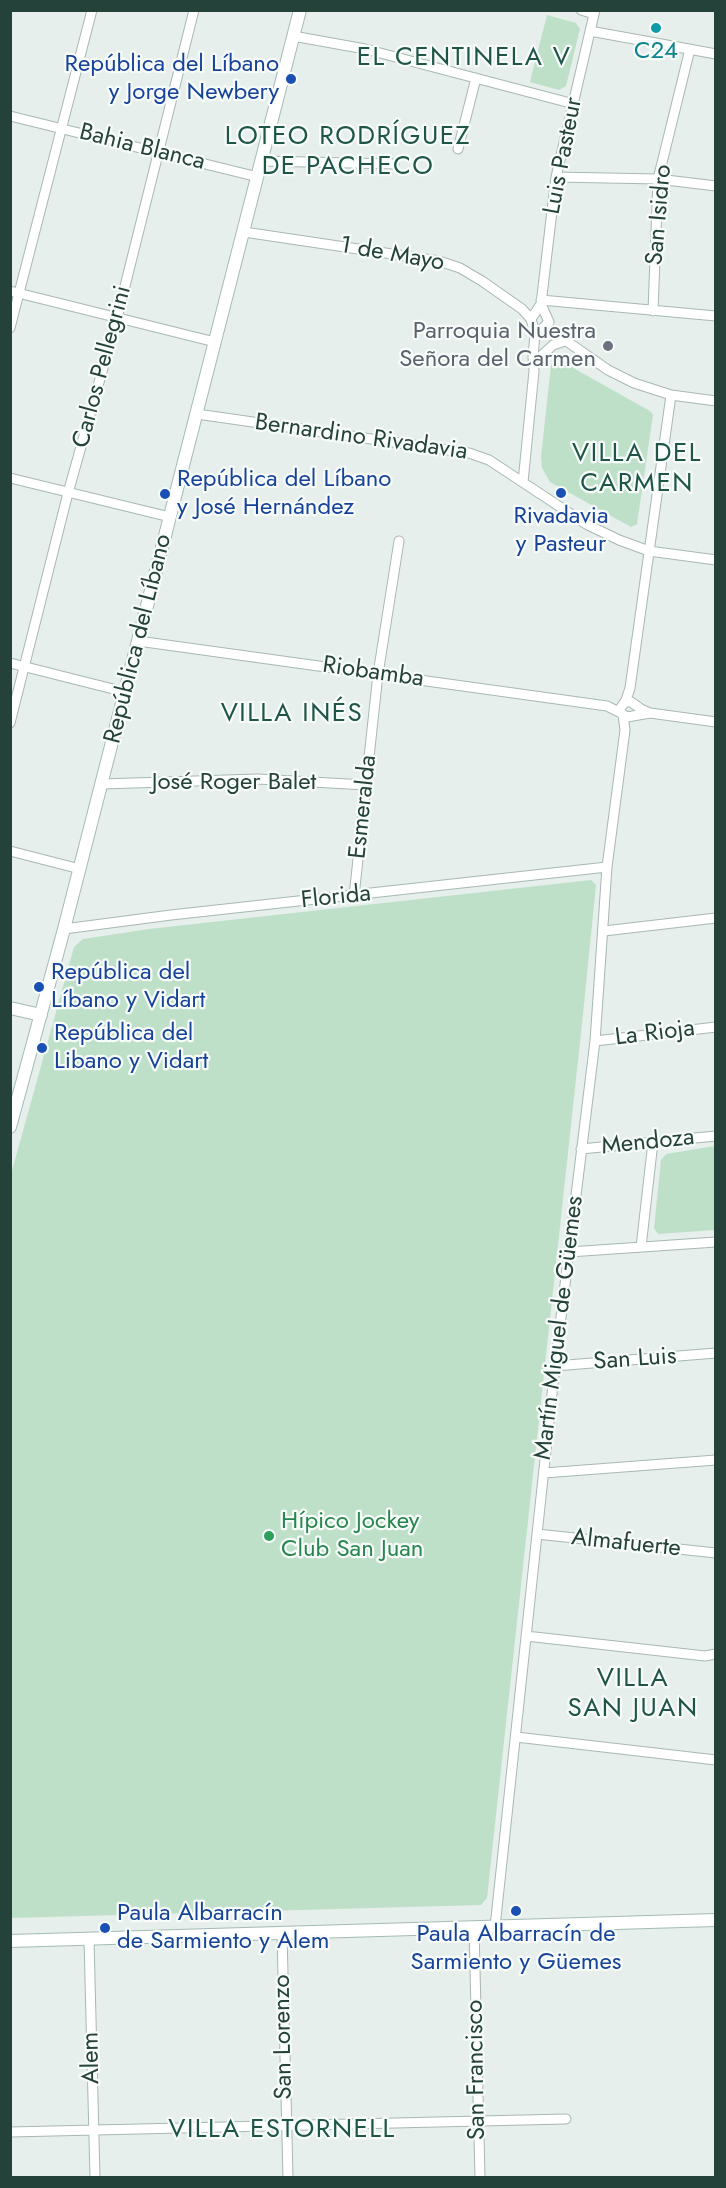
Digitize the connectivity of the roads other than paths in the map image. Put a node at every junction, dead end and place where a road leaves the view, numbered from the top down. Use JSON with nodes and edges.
{"nodes":[{"id":1,"x":92,"y":10,"type":"edge"},
{"id":2,"x":194,"y":10,"type":"edge"},
{"id":3,"x":300,"y":10,"type":"edge"},
{"id":4,"x":581,"y":10,"type":"edge"},
{"id":5,"x":595,"y":12,"type":"edge"},
{"id":6,"x":590,"y":31,"type":"junction"},
{"id":7,"x":293,"y":36,"type":"junction"},
{"id":8,"x":690,"y":50,"type":"junction"},
{"id":9,"x":715,"y":53,"type":"edge"},
{"id":10,"x":476,"y":78,"type":"junction"},
{"id":11,"x":574,"y":104,"type":"junction"},
{"id":12,"x":10,"y":116,"type":"edge"},
{"id":13,"x":62,"y":128,"type":"junction"},
{"id":14,"x":458,"y":149,"type":"dead end"},
{"id":15,"x":159,"y":152,"type":"junction"},
{"id":16,"x":261,"y":161,"type":"junction"},
{"id":17,"x":394,"y":164,"type":"dead end"},
{"id":18,"x":258,"y":177,"type":"junction"},
{"id":19,"x":556,"y":177,"type":"junction"},
{"id":20,"x":658,"y":179,"type":"junction"},
{"id":21,"x":716,"y":186,"type":"edge"},
{"id":22,"x":243,"y":232,"type":"junction"},
{"id":23,"x":15,"y":292,"type":"edge"},
{"id":24,"x":653,"y":311,"type":"junction"},
{"id":25,"x":538,"y":316,"type":"junction"},
{"id":26,"x":716,"y":316,"type":"edge"},
{"id":27,"x":117,"y":318,"type":"junction"},
{"id":28,"x":10,"y":328,"type":"edge"},
{"id":29,"x":566,"y":341,"type":"junction"},
{"id":30,"x":215,"y":342,"type":"junction"},
{"id":31,"x":539,"y":358,"type":"junction"},
{"id":32,"x":534,"y":371,"type":"junction"},
{"id":33,"x":671,"y":395,"type":"junction"},
{"id":34,"x":716,"y":401,"type":"edge"},
{"id":35,"x":197,"y":414,"type":"junction"},
{"id":36,"x":10,"y":478,"type":"edge"},
{"id":37,"x":523,"y":482,"type":"junction"},
{"id":38,"x":68,"y":493,"type":"junction"},
{"id":39,"x":170,"y":517,"type":"junction"},
{"id":40,"x":399,"y":541,"type":"dead end"},
{"id":41,"x":649,"y":550,"type":"junction"},
{"id":42,"x":716,"y":560,"type":"edge"},
{"id":43,"x":138,"y":641,"type":"junction"},
{"id":44,"x":10,"y":663,"type":"edge"},
{"id":45,"x":25,"y":667,"type":"junction"},
{"id":46,"x":378,"y":674,"type":"junction"},
{"id":47,"x":125,"y":692,"type":"junction"},
{"id":48,"x":628,"y":709,"type":"junction"},
{"id":49,"x":10,"y":723,"type":"edge"},
{"id":50,"x":716,"y":723,"type":"edge"},
{"id":51,"x":102,"y":784,"type":"junction"},
{"id":52,"x":366,"y":785,"type":"junction"},
{"id":53,"x":10,"y":851,"type":"edge"},
{"id":54,"x":608,"y":867,"type":"junction"},
{"id":55,"x":80,"y":869,"type":"junction"},
{"id":56,"x":354,"y":896,"type":"junction"},
{"id":57,"x":716,"y":918,"type":"edge"},
{"id":58,"x":64,"y":929,"type":"junction"},
{"id":59,"x":604,"y":931,"type":"junction"},
{"id":60,"x":10,"y":1008,"type":"edge"},
{"id":61,"x":41,"y":1015,"type":"junction"},
{"id":62,"x":716,"y":1027,"type":"edge"},
{"id":63,"x":595,"y":1041,"type":"junction"},
{"id":64,"x":10,"y":1127,"type":"edge"},
{"id":65,"x":716,"y":1136,"type":"edge"},
{"id":66,"x":653,"y":1142,"type":"junction"},
{"id":67,"x":581,"y":1149,"type":"junction"},
{"id":68,"x":716,"y":1242,"type":"edge"},
{"id":69,"x":641,"y":1247,"type":"junction"},
{"id":70,"x":568,"y":1252,"type":"junction"},
{"id":71,"x":716,"y":1353,"type":"edge"},
{"id":72,"x":555,"y":1366,"type":"junction"},
{"id":73,"x":716,"y":1460,"type":"edge"},
{"id":74,"x":544,"y":1473,"type":"junction"},
{"id":75,"x":537,"y":1534,"type":"junction"},
{"id":76,"x":716,"y":1553,"type":"edge"},
{"id":77,"x":526,"y":1636,"type":"junction"},
{"id":78,"x":716,"y":1654,"type":"edge"},
{"id":79,"x":516,"y":1737,"type":"junction"},
{"id":80,"x":716,"y":1760,"type":"edge"},
{"id":81,"x":716,"y":1920,"type":"edge"},
{"id":82,"x":474,"y":1927,"type":"junction"},
{"id":83,"x":495,"y":1927,"type":"junction"},
{"id":84,"x":282,"y":1933,"type":"junction"},
{"id":85,"x":89,"y":1939,"type":"junction"},
{"id":86,"x":10,"y":1941,"type":"edge"},
{"id":87,"x":566,"y":2119,"type":"dead end"},
{"id":88,"x":478,"y":2121,"type":"junction"},
{"id":89,"x":286,"y":2126,"type":"junction"},
{"id":90,"x":94,"y":2130,"type":"junction"},
{"id":91,"x":10,"y":2132,"type":"edge"},
{"id":92,"x":95,"y":2178,"type":"edge"},
{"id":93,"x":288,"y":2178,"type":"edge"},
{"id":94,"x":480,"y":2178,"type":"edge"}],
"edges":[{"from":1,"to":13,"type":"street"},
{"from":2,"to":15,"type":"street","name":"Carlos Pellegrini"},
{"from":3,"to":7,"type":"main road","name":"República del Líbano"},
{"from":4,"to":5,"type":"street"},
{"from":5,"to":6,"type":"street","name":"Luis Pasteur"},
{"from":6,"to":8,"type":"street"},
{"from":6,"to":11,"type":"street","name":"Luis Pasteur"},
{"from":7,"to":10,"type":"street"},
{"from":7,"to":16,"type":"main road","name":"República del Líbano"},
{"from":8,"to":9,"type":"street"},
{"from":8,"to":20,"type":"street","name":"San Isidro"},
{"from":10,"to":11,"type":"street"},
{"from":10,"to":14,"type":"street"},
{"from":11,"to":19,"type":"street","name":"Luis Pasteur"},
{"from":12,"to":13,"type":"street","name":"Bahia Blanca"},
{"from":13,"to":15,"type":"street","name":"Bahia Blanca"},
{"from":13,"to":23,"type":"street"},
{"from":15,"to":18,"type":"street","name":"Bahia Blanca"},
{"from":15,"to":27,"type":"street","name":"Carlos Pellegrini"},
{"from":16,"to":17,"type":"street"},
{"from":16,"to":18,"type":"main road","name":"República del Líbano"},
{"from":18,"to":22,"type":"main road","name":"República del Líbano"},
{"from":19,"to":20,"type":"street"},
{"from":19,"to":25,"type":"street","name":"Luis Pasteur"},
{"from":20,"to":21,"type":"street"},
{"from":20,"to":24,"type":"street","name":"San Isidro"},
{"from":22,"to":25,"type":"street","name":"1 de Mayo"},
{"from":22,"to":30,"type":"main road","name":"República del Líbano"},
{"from":23,"to":27,"type":"street"},
{"from":23,"to":28,"type":"street"},
{"from":24,"to":25,"type":"street"},
{"from":24,"to":26,"type":"street"},
{"from":25,"to":29,"type":"street","name":"1 de Mayo"},
{"from":25,"to":31,"type":"street","name":"Luis Pasteur"},
{"from":25,"to":32,"type":"street","name":"Luis Pasteur"},
{"from":27,"to":30,"type":"street"},
{"from":27,"to":38,"type":"street","name":"Carlos Pellegrini"},
{"from":29,"to":31,"type":"street"},
{"from":29,"to":33,"type":"street","name":"1 de Mayo"},
{"from":30,"to":35,"type":"main road","name":"República del Líbano"},
{"from":31,"to":32,"type":"street","name":"Luis Pasteur"},
{"from":32,"to":37,"type":"street","name":"Luis Pasteur"},
{"from":33,"to":34,"type":"street","name":"1 de Mayo"},
{"from":33,"to":41,"type":"street","name":"Martín Miguel de Güemes"},
{"from":35,"to":37,"type":"street","name":"Bernardino Rivadavia"},
{"from":35,"to":39,"type":"main road","name":"República del Líbano"},
{"from":36,"to":38,"type":"street"},
{"from":37,"to":41,"type":"street","name":"Bernardino Rivadavia"},
{"from":38,"to":39,"type":"street"},
{"from":38,"to":45,"type":"street","name":"Carlos Pellegrini"},
{"from":39,"to":43,"type":"main road","name":"República del Líbano"},
{"from":40,"to":46,"type":"street","name":"Esmeralda"},
{"from":41,"to":42,"type":"street","name":"Bernardino Rivadavia"},
{"from":41,"to":48,"type":"street","name":"Martín Miguel de Güemes"},
{"from":43,"to":46,"type":"street","name":"Riobamba"},
{"from":43,"to":47,"type":"main road","name":"República del Líbano"},
{"from":44,"to":45,"type":"street"},
{"from":45,"to":47,"type":"street"},
{"from":45,"to":49,"type":"street","name":"Carlos Pellegrini"},
{"from":46,"to":48,"type":"street","name":"Riobamba"},
{"from":46,"to":52,"type":"street","name":"Esmeralda"},
{"from":47,"to":51,"type":"main road","name":"República del Líbano"},
{"from":48,"to":50,"type":"street","name":"Riobamba"},
{"from":48,"to":54,"type":"street","name":"Martín Miguel de Güemes"},
{"from":51,"to":52,"type":"street","name":"José Roger Balet"},
{"from":51,"to":55,"type":"main road","name":"República del Líbano"},
{"from":52,"to":56,"type":"street","name":"Esmeralda"},
{"from":53,"to":55,"type":"street"},
{"from":54,"to":56,"type":"street","name":"Florida"},
{"from":54,"to":59,"type":"street","name":"Martín Miguel de Güemes"},
{"from":55,"to":58,"type":"main road","name":"República del Líbano"},
{"from":56,"to":58,"type":"street","name":"Florida"},
{"from":57,"to":59,"type":"street"},
{"from":58,"to":61,"type":"main road","name":"República del Líbano"},
{"from":59,"to":63,"type":"street","name":"Martín Miguel de Güemes"},
{"from":60,"to":61,"type":"main road"},
{"from":61,"to":64,"type":"main road","name":"República del Líbano"},
{"from":62,"to":63,"type":"street","name":"La Rioja"},
{"from":63,"to":67,"type":"street","name":"Martín Miguel de Güemes"},
{"from":65,"to":66,"type":"street","name":"Mendoza"},
{"from":66,"to":67,"type":"street","name":"Mendoza"},
{"from":66,"to":69,"type":"street"},
{"from":67,"to":70,"type":"street","name":"Martín Miguel de Güemes"},
{"from":68,"to":69,"type":"street"},
{"from":69,"to":70,"type":"street"},
{"from":70,"to":72,"type":"street","name":"Martín Miguel de Güemes"},
{"from":71,"to":72,"type":"street","name":"San Luis"},
{"from":72,"to":74,"type":"street","name":"Martín Miguel de Güemes"},
{"from":73,"to":74,"type":"street"},
{"from":74,"to":75,"type":"street","name":"Martín Miguel de Güemes"},
{"from":75,"to":76,"type":"street","name":"Almafuerte"},
{"from":75,"to":77,"type":"street","name":"Martín Miguel de Güemes"},
{"from":77,"to":78,"type":"street"},
{"from":77,"to":79,"type":"street","name":"Martín Miguel de Güemes"},
{"from":79,"to":80,"type":"street"},
{"from":79,"to":83,"type":"street","name":"Martín Miguel de Güemes"},
{"from":81,"to":83,"type":"main road"},
{"from":82,"to":83,"type":"main road"},
{"from":82,"to":84,"type":"main road"},
{"from":82,"to":88,"type":"street","name":"San Francisco"},
{"from":84,"to":85,"type":"main road"},
{"from":84,"to":89,"type":"street","name":"San Lorenzo"},
{"from":85,"to":86,"type":"main road"},
{"from":85,"to":90,"type":"street","name":"Alem"},
{"from":87,"to":88,"type":"street"},
{"from":88,"to":89,"type":"street"},
{"from":88,"to":94,"type":"street","name":"San Francisco"},
{"from":89,"to":90,"type":"street"},
{"from":89,"to":93,"type":"street","name":"San Lorenzo"},
{"from":90,"to":91,"type":"street"},
{"from":90,"to":92,"type":"street","name":"Alem"}]}
